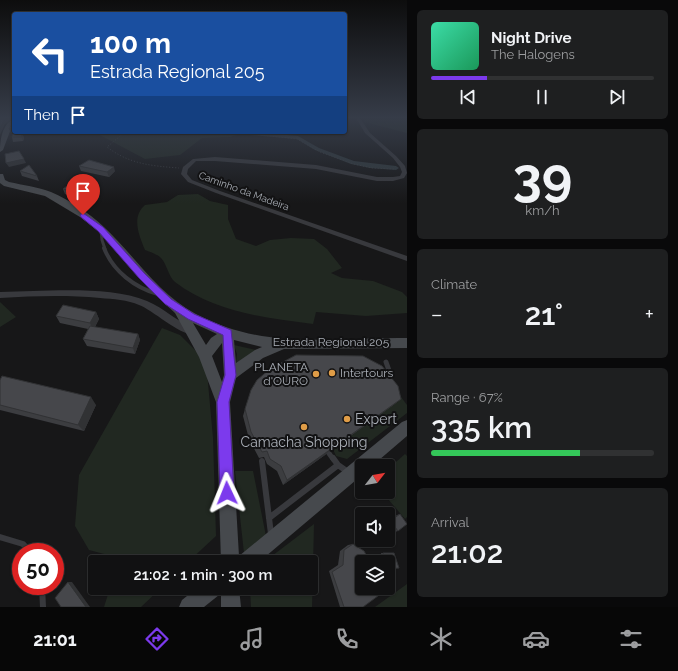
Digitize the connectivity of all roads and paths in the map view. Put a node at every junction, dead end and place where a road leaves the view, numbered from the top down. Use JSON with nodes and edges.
{"nodes":[{"id":1,"x":108,"y":146,"type":"edge"},
{"id":2,"x":310,"y":146,"type":"edge"},
{"id":3,"x":381,"y":146,"type":"edge"},
{"id":4,"x":185,"y":168,"type":"junction"},
{"id":5,"x":405,"y":170,"type":"edge"},
{"id":6,"x":0,"y":176,"type":"edge"},
{"id":7,"x":407,"y":259,"type":"edge"},
{"id":8,"x":0,"y":295,"type":"edge"},
{"id":9,"x":178,"y":309,"type":"junction"},
{"id":10,"x":192,"y":331,"type":"junction"},
{"id":11,"x":228,"y":333,"type":"junction"},
{"id":12,"x":407,"y":343,"type":"edge"},
{"id":13,"x":281,"y":344,"type":"junction"},
{"id":14,"x":207,"y":359,"type":"junction"},
{"id":15,"x":386,"y":362,"type":"dead end"},
{"id":16,"x":382,"y":373,"type":"edge"},
{"id":17,"x":230,"y":375,"type":"junction"},
{"id":18,"x":223,"y":402,"type":"junction"},
{"id":19,"x":407,"y":427,"type":"edge"},
{"id":20,"x":328,"y":452,"type":"edge"},
{"id":21,"x":262,"y":460,"type":"edge"},
{"id":22,"x":344,"y":469,"type":"junction"},
{"id":23,"x":269,"y":518,"type":"junction"},
{"id":24,"x":0,"y":537,"type":"edge"},
{"id":25,"x":272,"y":540,"type":"junction"},
{"id":26,"x":20,"y":543,"type":"edge"},
{"id":27,"x":230,"y":555,"type":"edge"},
{"id":28,"x":254,"y":555,"type":"edge"},
{"id":29,"x":42,"y":595,"type":"edge"},
{"id":30,"x":204,"y":595,"type":"edge"},
{"id":31,"x":230,"y":595,"type":"edge"},
{"id":32,"x":43,"y":607,"type":"edge"},
{"id":33,"x":189,"y":607,"type":"edge"},
{"id":34,"x":231,"y":607,"type":"edge"}],
"edges":[{"from":1,"to":4,"type":"path"},
{"from":2,"to":5,"type":"path"},
{"from":3,"to":5,"type":"street"},
{"from":4,"to":5,"type":"street","name":"Caminho da Madeira"},
{"from":4,"to":7,"type":"street","name":"Caminho da Madeira"},
{"from":6,"to":9,"type":"main road","name":"Estrada Regional 205"},
{"from":8,"to":10,"type":"street"},
{"from":9,"to":10,"type":"main road"},
{"from":9,"to":11,"type":"main road","name":"Estrada Regional 205"},
{"from":10,"to":14,"type":"main road"},
{"from":11,"to":13,"type":"main road","name":"Estrada Regional 205"},
{"from":11,"to":14,"type":"main road"},
{"from":11,"to":17,"type":"main road"},
{"from":12,"to":13,"type":"main road","name":"Estrada Regional 205"},
{"from":13,"to":17,"type":"main road"},
{"from":14,"to":17,"type":"main road"},
{"from":14,"to":18,"type":"main road"},
{"from":15,"to":16,"type":"lane"},
{"from":17,"to":18,"type":"main road"},
{"from":18,"to":27,"type":"main road"},
{"from":19,"to":22,"type":"main road"},
{"from":20,"to":22,"type":"lane"},
{"from":21,"to":23,"type":"lane"},
{"from":22,"to":23,"type":"lane"},
{"from":22,"to":25,"type":"main road"},
{"from":23,"to":25,"type":"lane"},
{"from":24,"to":26,"type":"lane"},
{"from":25,"to":28,"type":"main road"},
{"from":29,"to":32,"type":"lane"},
{"from":30,"to":33,"type":"main road"},
{"from":31,"to":34,"type":"main road"}]}
